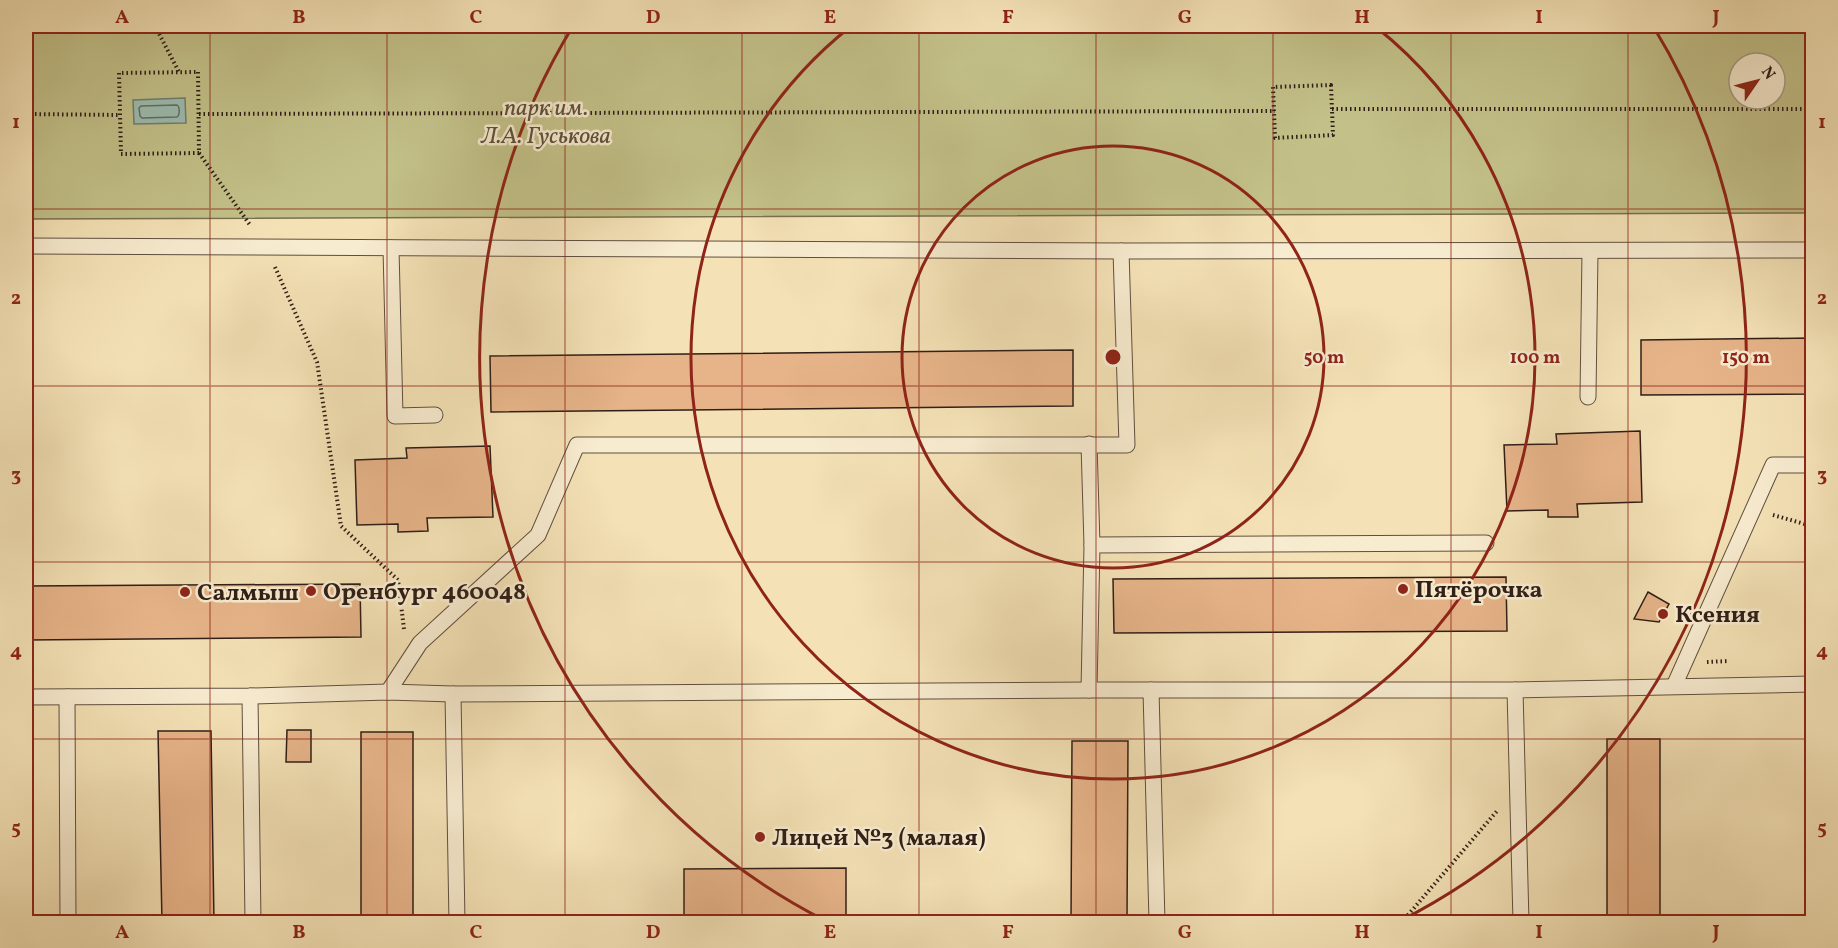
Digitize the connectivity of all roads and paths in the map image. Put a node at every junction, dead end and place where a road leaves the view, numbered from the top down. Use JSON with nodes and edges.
{"nodes":[{"id":1,"x":155,"y":26,"type":"edge"},
{"id":2,"x":179,"y":72,"type":"junction"},
{"id":3,"x":1332,"y":109,"type":"junction"},
{"id":4,"x":1812,"y":109,"type":"edge"},
{"id":5,"x":1275,"y":111,"type":"junction"},
{"id":6,"x":26,"y":114,"type":"edge"},
{"id":7,"x":198,"y":114,"type":"junction"},
{"id":8,"x":120,"y":115,"type":"junction"},
{"id":9,"x":199,"y":153,"type":"junction"},
{"id":10,"x":26,"y":246,"type":"edge"},
{"id":11,"x":266,"y":247,"type":"junction"},
{"id":12,"x":391,"y":248,"type":"junction"},
{"id":13,"x":1812,"y":250,"type":"edge"},
{"id":14,"x":1121,"y":251,"type":"junction"},
{"id":15,"x":1590,"y":251,"type":"junction"},
{"id":16,"x":1588,"y":397,"type":"dead end"},
{"id":17,"x":435,"y":415,"type":"dead end"},
{"id":18,"x":1089,"y":444,"type":"junction"},
{"id":19,"x":1812,"y":465,"type":"edge"},
{"id":20,"x":1753,"y":510,"type":"junction"},
{"id":21,"x":1812,"y":526,"type":"edge"},
{"id":22,"x":1486,"y":543,"type":"dead end"},
{"id":23,"x":1092,"y":545,"type":"junction"},
{"id":24,"x":404,"y":636,"type":"dead end"},
{"id":25,"x":1812,"y":684,"type":"edge"},
{"id":26,"x":1674,"y":686,"type":"junction"},
{"id":27,"x":1089,"y":690,"type":"junction"},
{"id":28,"x":1151,"y":690,"type":"junction"},
{"id":29,"x":1515,"y":690,"type":"junction"},
{"id":30,"x":388,"y":692,"type":"junction"},
{"id":31,"x":453,"y":694,"type":"junction"},
{"id":32,"x":250,"y":696,"type":"junction"},
{"id":33,"x":26,"y":697,"type":"edge"},
{"id":34,"x":68,"y":697,"type":"junction"},
{"id":35,"x":1518,"y":787,"type":"junction"},
{"id":36,"x":68,"y":922,"type":"edge"},
{"id":37,"x":253,"y":922,"type":"edge"},
{"id":38,"x":457,"y":922,"type":"edge"},
{"id":39,"x":1157,"y":922,"type":"edge"},
{"id":40,"x":1402,"y":922,"type":"edge"},
{"id":41,"x":1521,"y":922,"type":"edge"}],
"edges":[{"from":1,"to":2,"type":"path"},
{"from":2,"to":7,"type":"path"},
{"from":2,"to":8,"type":"path"},
{"from":3,"to":4,"type":"path"},
{"from":3,"to":5,"type":"path"},
{"from":3,"to":5,"type":"path"},
{"from":5,"to":7,"type":"path"},
{"from":6,"to":8,"type":"path"},
{"from":7,"to":9,"type":"path"},
{"from":8,"to":9,"type":"path"},
{"from":9,"to":11,"type":"path"},
{"from":10,"to":11,"type":"lane"},
{"from":11,"to":12,"type":"lane"},
{"from":11,"to":24,"type":"path"},
{"from":12,"to":14,"type":"lane"},
{"from":12,"to":17,"type":"lane"},
{"from":13,"to":15,"type":"lane"},
{"from":14,"to":15,"type":"lane"},
{"from":14,"to":18,"type":"lane"},
{"from":15,"to":16,"type":"lane"},
{"from":18,"to":23,"type":"lane"},
{"from":18,"to":30,"type":"lane"},
{"from":19,"to":20,"type":"lane"},
{"from":20,"to":21,"type":"path"},
{"from":20,"to":26,"type":"lane"},
{"from":22,"to":23,"type":"lane"},
{"from":23,"to":27,"type":"lane"},
{"from":25,"to":26,"type":"lane"},
{"from":26,"to":29,"type":"lane"},
{"from":27,"to":28,"type":"lane"},
{"from":27,"to":31,"type":"lane"},
{"from":28,"to":29,"type":"lane"},
{"from":28,"to":39,"type":"lane"},
{"from":29,"to":35,"type":"lane"},
{"from":30,"to":31,"type":"lane"},
{"from":30,"to":32,"type":"lane"},
{"from":31,"to":38,"type":"lane"},
{"from":32,"to":34,"type":"lane"},
{"from":32,"to":37,"type":"lane"},
{"from":33,"to":34,"type":"lane"},
{"from":34,"to":36,"type":"lane"},
{"from":35,"to":40,"type":"path"},
{"from":35,"to":41,"type":"lane"}]}
